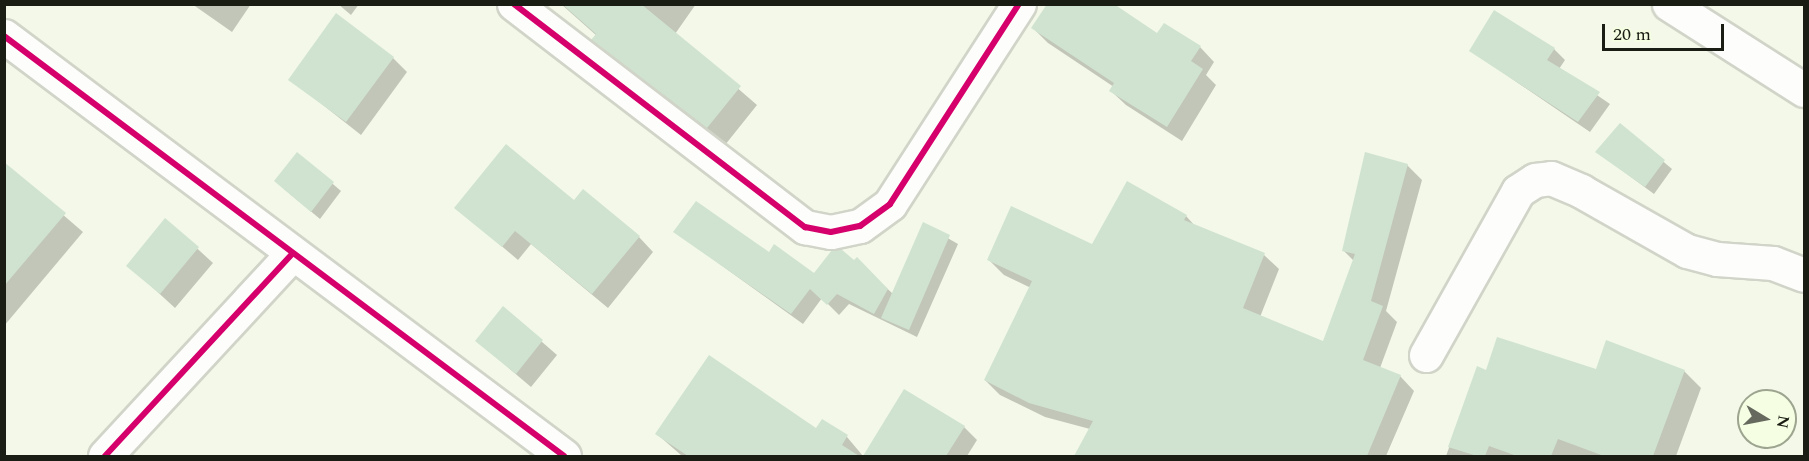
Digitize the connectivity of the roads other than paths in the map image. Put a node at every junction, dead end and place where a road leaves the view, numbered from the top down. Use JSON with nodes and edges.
{"nodes":[{"id":1,"x":514,"y":4,"type":"edge"},
{"id":2,"x":1019,"y":4,"type":"edge"},
{"id":3,"x":1669,"y":4,"type":"edge"},
{"id":4,"x":4,"y":36,"type":"edge"},
{"id":5,"x":1804,"y":90,"type":"edge"},
{"id":6,"x":292,"y":254,"type":"junction"},
{"id":7,"x":1804,"y":275,"type":"edge"},
{"id":8,"x":1426,"y":355,"type":"dead end"},
{"id":9,"x":105,"y":456,"type":"edge"},
{"id":10,"x":564,"y":456,"type":"edge"}],
"edges":[{"from":1,"to":2,"type":"street"},
{"from":3,"to":5,"type":"street"},
{"from":4,"to":6,"type":"street"},
{"from":6,"to":9,"type":"street"},
{"from":6,"to":10,"type":"street"},
{"from":7,"to":8,"type":"street"}]}
